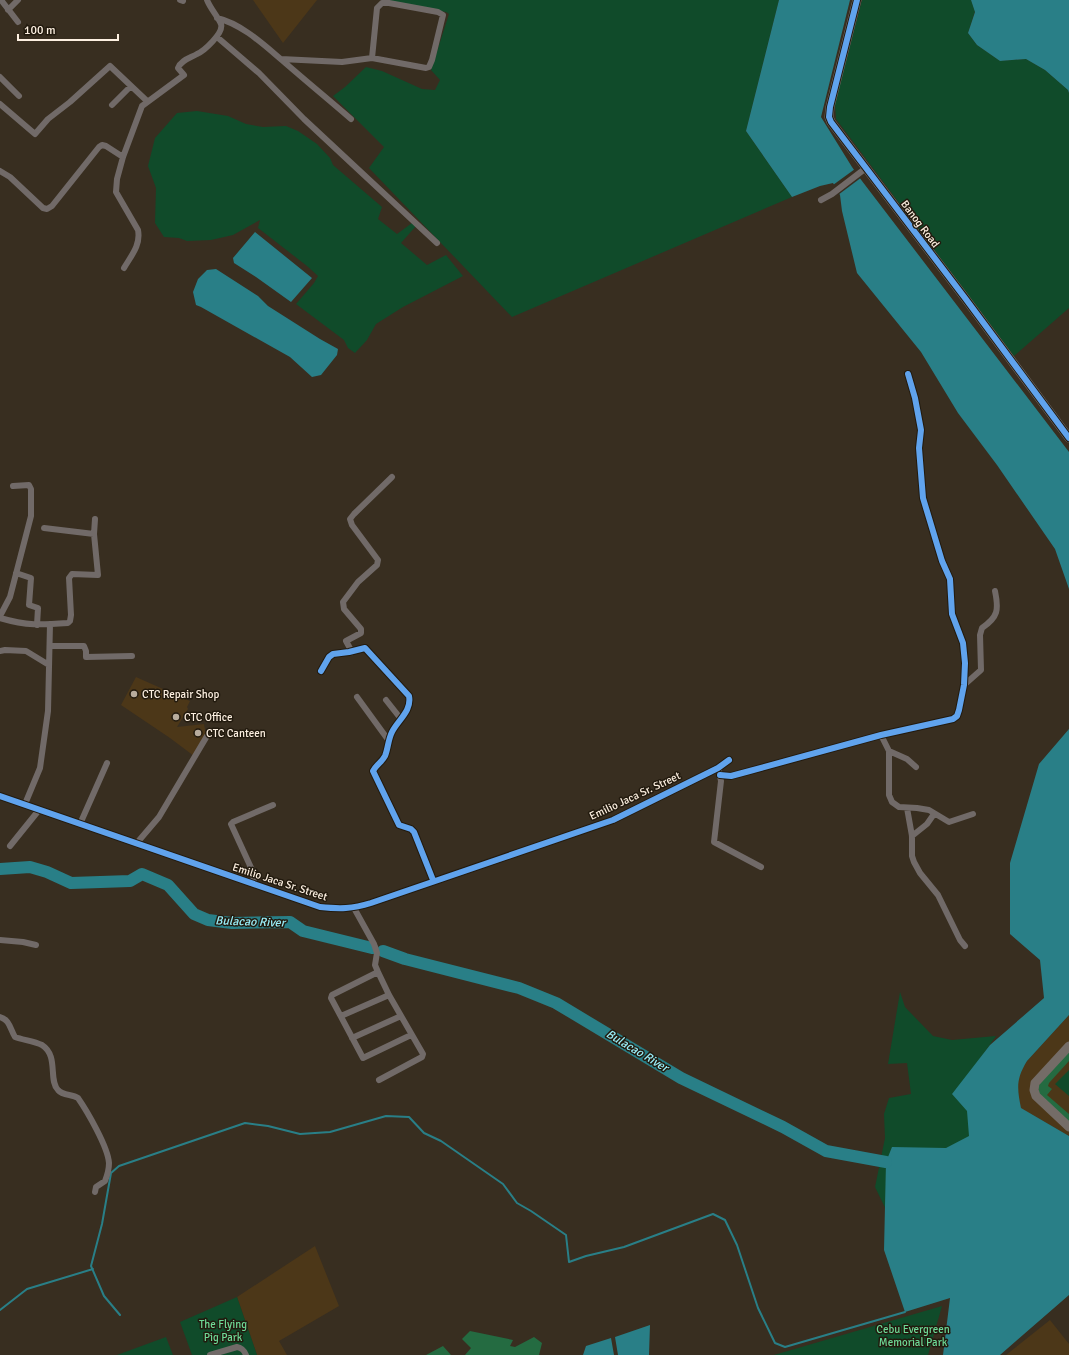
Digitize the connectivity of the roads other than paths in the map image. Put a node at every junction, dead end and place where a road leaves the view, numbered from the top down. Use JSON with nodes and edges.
{"nodes":[{"id":1,"x":1,"y":0,"type":"edge"},
{"id":2,"x":18,"y":0,"type":"edge"},
{"id":3,"x":207,"y":0,"type":"edge"},
{"id":4,"x":857,"y":0,"type":"edge"},
{"id":5,"x":8,"y":10,"type":"junction"},
{"id":6,"x":217,"y":18,"type":"junction"},
{"id":7,"x":18,"y":22,"type":"dead end"},
{"id":8,"x":217,"y":37,"type":"junction"},
{"id":9,"x":372,"y":58,"type":"junction"},
{"id":10,"x":281,"y":59,"type":"junction"},
{"id":11,"x":0,"y":77,"type":"edge"},
{"id":12,"x":131,"y":86,"type":"junction"},
{"id":13,"x":19,"y":96,"type":"dead end"},
{"id":14,"x":147,"y":101,"type":"junction"},
{"id":15,"x":0,"y":104,"type":"edge"},
{"id":16,"x":112,"y":105,"type":"dead end"},
{"id":17,"x":351,"y":120,"type":"dead end"},
{"id":18,"x":123,"y":157,"type":"junction"},
{"id":19,"x":862,"y":170,"type":"junction"},
{"id":20,"x":0,"y":171,"type":"edge"},
{"id":21,"x":821,"y":200,"type":"dead end"},
{"id":22,"x":437,"y":243,"type":"dead end"},
{"id":23,"x":124,"y":268,"type":"dead end"},
{"id":24,"x":908,"y":374,"type":"dead end"},
{"id":25,"x":1069,"y":438,"type":"edge"},
{"id":26,"x":392,"y":477,"type":"dead end"},
{"id":27,"x":13,"y":486,"type":"dead end"},
{"id":28,"x":95,"y":519,"type":"dead end"},
{"id":29,"x":44,"y":528,"type":"dead end"},
{"id":30,"x":94,"y":534,"type":"junction"},
{"id":31,"x":16,"y":573,"type":"junction"},
{"id":32,"x":996,"y":591,"type":"dead end"},
{"id":33,"x":0,"y":617,"type":"edge"},
{"id":34,"x":50,"y":624,"type":"junction"},
{"id":35,"x":37,"y":625,"type":"junction"},
{"id":36,"x":50,"y":646,"type":"junction"},
{"id":37,"x":0,"y":651,"type":"edge"},
{"id":38,"x":352,"y":652,"type":"junction"},
{"id":39,"x":132,"y":656,"type":"dead end"},
{"id":40,"x":49,"y":665,"type":"junction"},
{"id":41,"x":321,"y":671,"type":"dead end"},
{"id":42,"x":964,"y":684,"type":"junction"},
{"id":43,"x":357,"y":697,"type":"dead end"},
{"id":44,"x":386,"y":700,"type":"dead end"},
{"id":45,"x":401,"y":720,"type":"junction"},
{"id":46,"x":881,"y":735,"type":"junction"},
{"id":47,"x":207,"y":736,"type":"dead end"},
{"id":48,"x":389,"y":741,"type":"junction"},
{"id":49,"x":889,"y":751,"type":"junction"},
{"id":50,"x":729,"y":760,"type":"dead end"},
{"id":51,"x":107,"y":763,"type":"dead end"},
{"id":52,"x":916,"y":767,"type":"dead end"},
{"id":53,"x":718,"y":768,"type":"junction"},
{"id":54,"x":720,"y":775,"type":"junction"},
{"id":55,"x":0,"y":796,"type":"edge"},
{"id":56,"x":26,"y":804,"type":"junction"},
{"id":57,"x":273,"y":805,"type":"dead end"},
{"id":58,"x":907,"y":808,"type":"junction"},
{"id":59,"x":39,"y":810,"type":"junction"},
{"id":60,"x":934,"y":814,"type":"junction"},
{"id":61,"x":973,"y":814,"type":"dead end"},
{"id":62,"x":80,"y":824,"type":"junction"},
{"id":63,"x":912,"y":836,"type":"junction"},
{"id":64,"x":136,"y":844,"type":"junction"},
{"id":65,"x":10,"y":846,"type":"dead end"},
{"id":66,"x":761,"y":867,"type":"dead end"},
{"id":67,"x":434,"y":880,"type":"junction"},
{"id":68,"x":254,"y":884,"type":"junction"},
{"id":69,"x":354,"y":908,"type":"junction"},
{"id":70,"x":0,"y":940,"type":"edge"},
{"id":71,"x":36,"y":945,"type":"dead end"},
{"id":72,"x":965,"y":946,"type":"dead end"},
{"id":73,"x":378,"y":972,"type":"junction"},
{"id":74,"x":389,"y":995,"type":"junction"},
{"id":75,"x":341,"y":1016,"type":"junction"},
{"id":76,"x":401,"y":1016,"type":"junction"},
{"id":77,"x":0,"y":1017,"type":"edge"},
{"id":78,"x":411,"y":1035,"type":"junction"},
{"id":79,"x":352,"y":1038,"type":"junction"},
{"id":80,"x":1069,"y":1046,"type":"edge"},
{"id":81,"x":379,"y":1080,"type":"dead end"},
{"id":82,"x":1069,"y":1127,"type":"edge"},
{"id":83,"x":95,"y":1192,"type":"dead end"},
{"id":84,"x":210,"y":1355,"type":"edge"},
{"id":85,"x":246,"y":1355,"type":"edge"}],
"edges":[{"from":1,"to":5,"type":"street"},
{"from":2,"to":5,"type":"street"},
{"from":3,"to":6,"type":"street"},
{"from":4,"to":19,"type":"street","name":"Banog Road"},
{"from":5,"to":7,"type":"street"},
{"from":6,"to":8,"type":"street"},
{"from":6,"to":10,"type":"street"},
{"from":8,"to":14,"type":"street"},
{"from":8,"to":22,"type":"street"},
{"from":9,"to":9,"type":"street"},
{"from":9,"to":10,"type":"street"},
{"from":10,"to":17,"type":"street"},
{"from":11,"to":13,"type":"street"},
{"from":12,"to":14,"type":"street"},
{"from":12,"to":15,"type":"street"},
{"from":12,"to":16,"type":"street"},
{"from":14,"to":18,"type":"street"},
{"from":18,"to":20,"type":"street"},
{"from":18,"to":23,"type":"street"},
{"from":19,"to":21,"type":"street"},
{"from":19,"to":25,"type":"street","name":"Banog Road"},
{"from":24,"to":42,"type":"street"},
{"from":26,"to":38,"type":"street"},
{"from":27,"to":31,"type":"street"},
{"from":28,"to":30,"type":"street"},
{"from":29,"to":30,"type":"street"},
{"from":30,"to":34,"type":"street"},
{"from":31,"to":33,"type":"street"},
{"from":31,"to":35,"type":"street"},
{"from":32,"to":42,"type":"street"},
{"from":33,"to":35,"type":"street"},
{"from":34,"to":35,"type":"street"},
{"from":34,"to":36,"type":"street"},
{"from":36,"to":39,"type":"street"},
{"from":36,"to":40,"type":"street"},
{"from":37,"to":40,"type":"street"},
{"from":38,"to":41,"type":"street"},
{"from":38,"to":45,"type":"street"},
{"from":40,"to":56,"type":"street"},
{"from":42,"to":46,"type":"street"},
{"from":43,"to":48,"type":"street"},
{"from":44,"to":45,"type":"street"},
{"from":45,"to":48,"type":"street"},
{"from":46,"to":49,"type":"street"},
{"from":46,"to":54,"type":"street"},
{"from":47,"to":64,"type":"street"},
{"from":48,"to":67,"type":"street"},
{"from":49,"to":52,"type":"street"},
{"from":49,"to":58,"type":"street"},
{"from":50,"to":53,"type":"street","name":"Emilio Jaca Sr. Street"},
{"from":51,"to":62,"type":"street"},
{"from":53,"to":54,"type":"street"},
{"from":53,"to":67,"type":"street","name":"Emilio Jaca Sr. Street"},
{"from":54,"to":66,"type":"street"},
{"from":55,"to":56,"type":"street","name":"Emilio Jaca Sr. Street"},
{"from":56,"to":59,"type":"street","name":"Emilio Jaca Sr. Street"},
{"from":57,"to":68,"type":"street"},
{"from":58,"to":60,"type":"street"},
{"from":58,"to":63,"type":"street"},
{"from":59,"to":62,"type":"street","name":"Emilio Jaca Sr. Street"},
{"from":59,"to":65,"type":"street"},
{"from":60,"to":61,"type":"street"},
{"from":60,"to":63,"type":"street"},
{"from":62,"to":64,"type":"street","name":"Emilio Jaca Sr. Street"},
{"from":63,"to":72,"type":"street"},
{"from":64,"to":68,"type":"street","name":"Emilio Jaca Sr. Street"},
{"from":67,"to":69,"type":"street","name":"Emilio Jaca Sr. Street"},
{"from":68,"to":69,"type":"street","name":"Emilio Jaca Sr. Street"},
{"from":69,"to":73,"type":"street"},
{"from":70,"to":71,"type":"street"},
{"from":73,"to":74,"type":"street"},
{"from":73,"to":75,"type":"street"},
{"from":74,"to":75,"type":"street"},
{"from":74,"to":76,"type":"street"},
{"from":75,"to":79,"type":"street"},
{"from":76,"to":78,"type":"street"},
{"from":76,"to":79,"type":"street"},
{"from":77,"to":83,"type":"street"},
{"from":78,"to":79,"type":"street"},
{"from":78,"to":81,"type":"street"},
{"from":80,"to":82,"type":"street"},
{"from":84,"to":85,"type":"street"}]}
